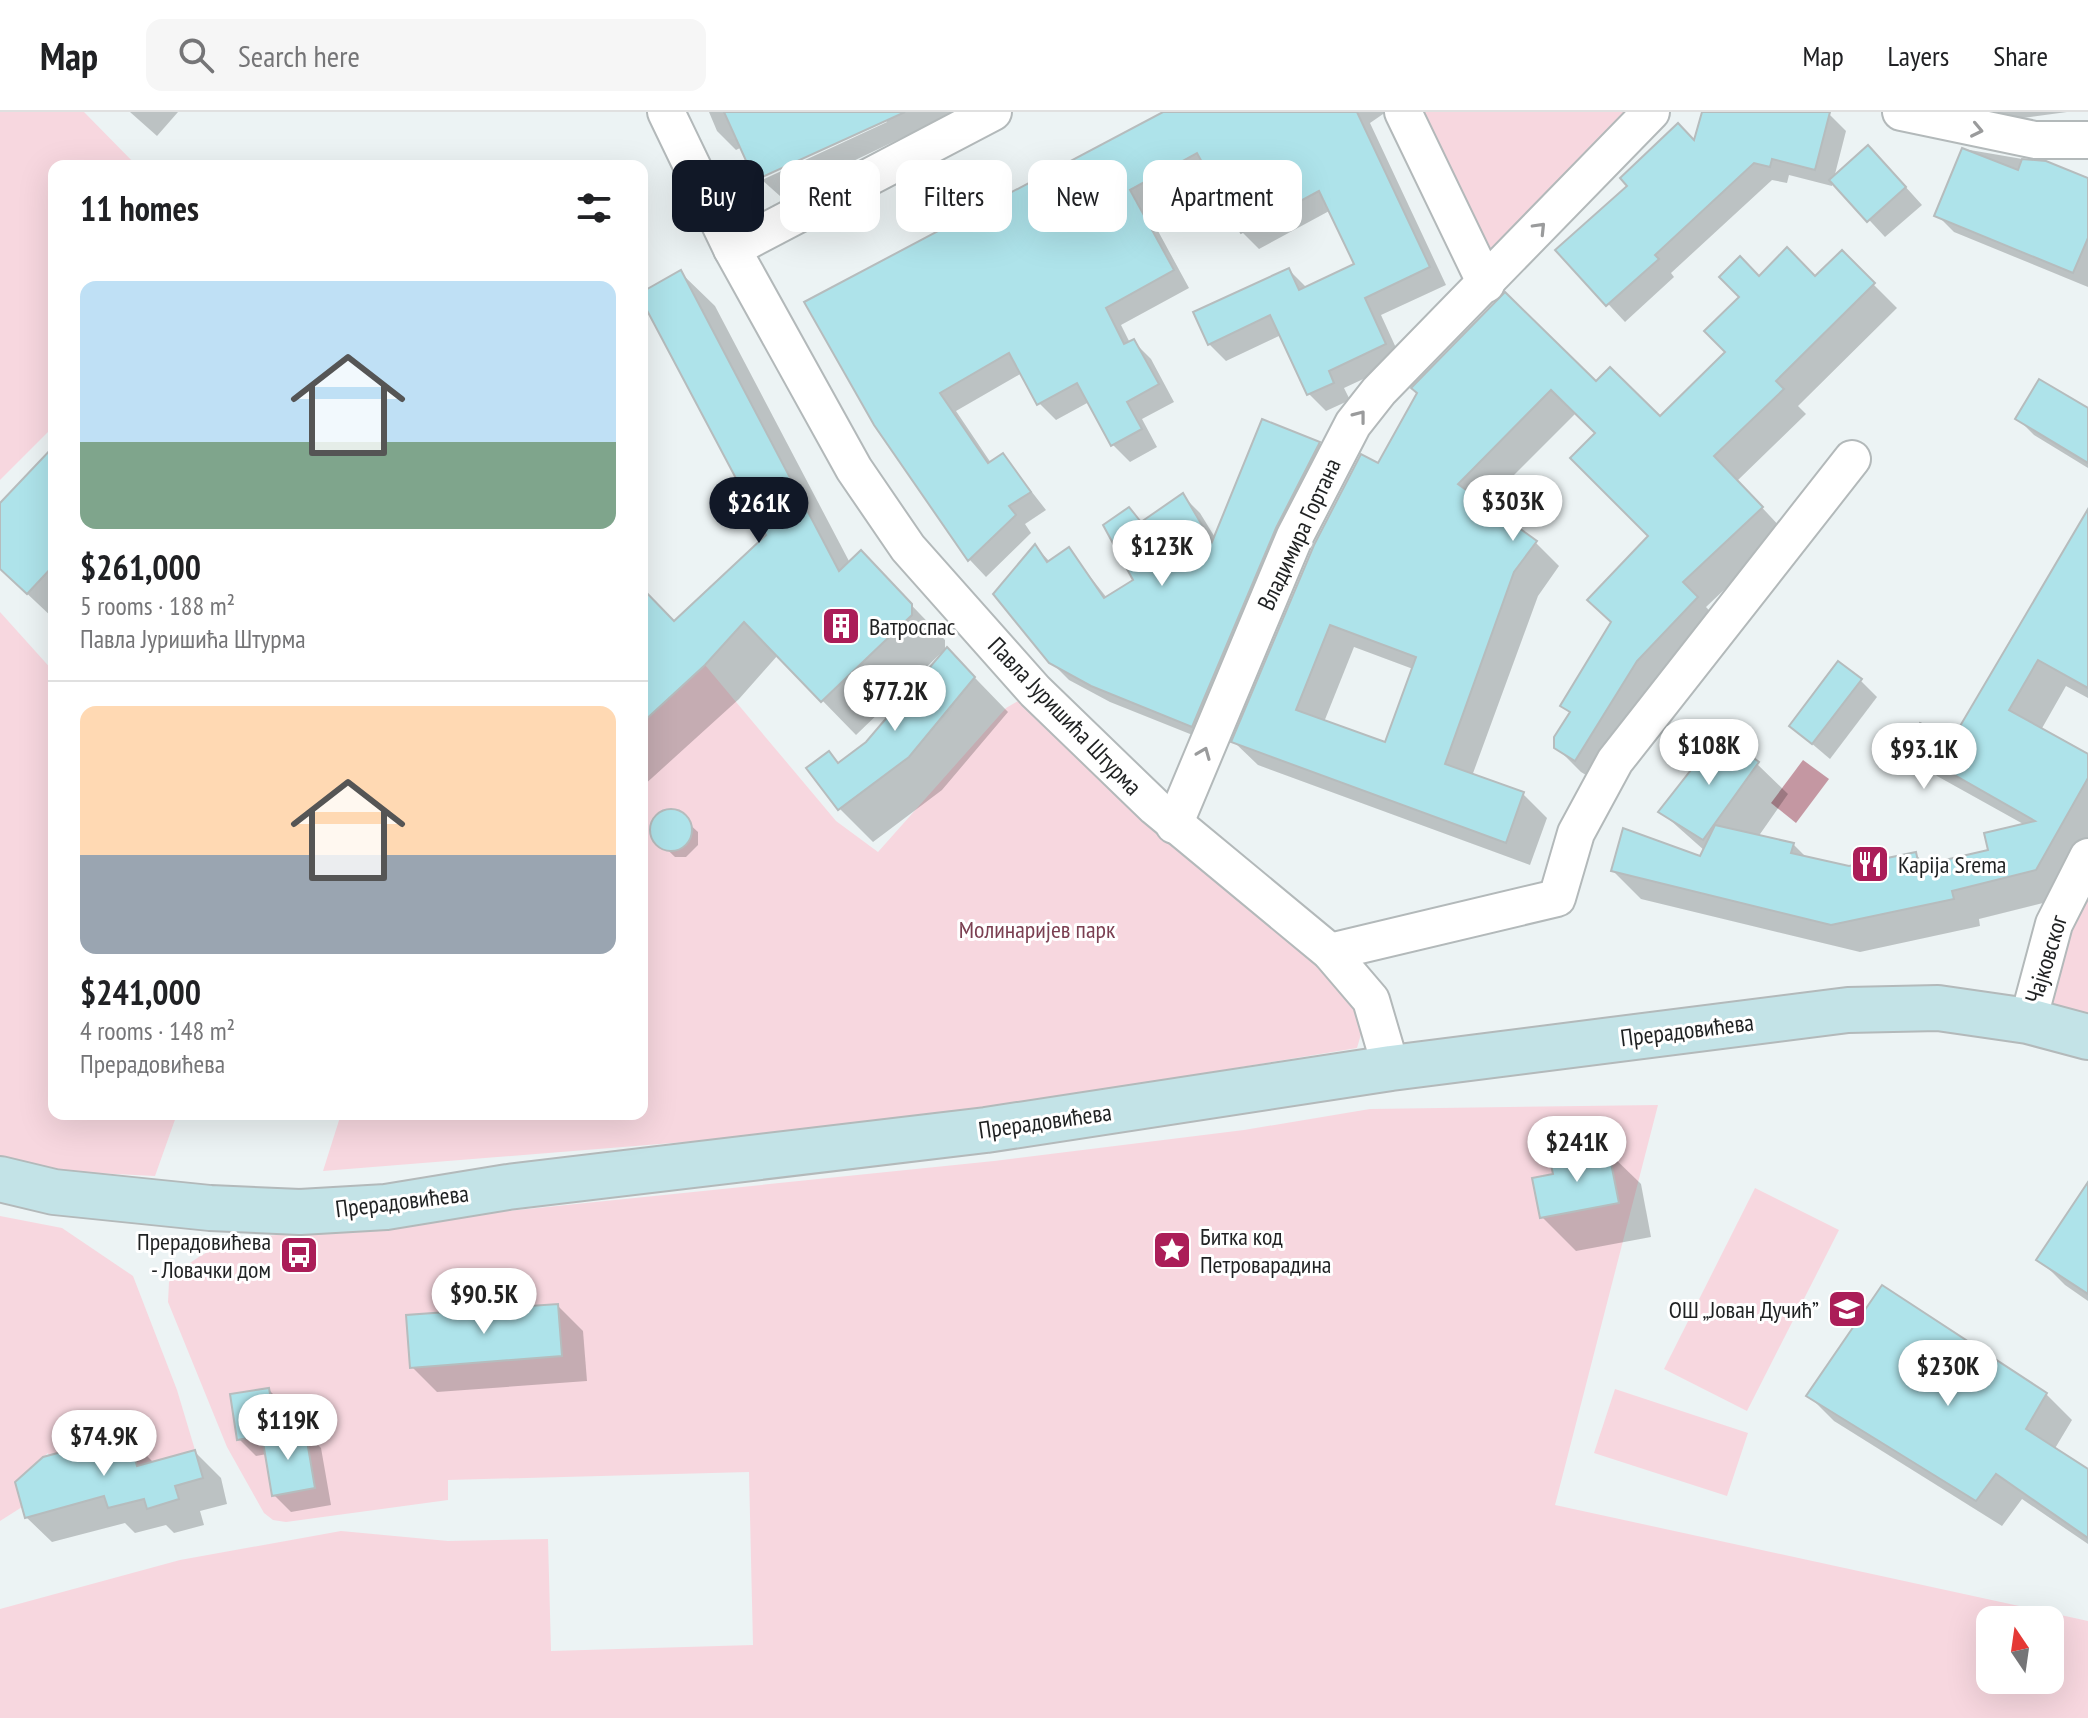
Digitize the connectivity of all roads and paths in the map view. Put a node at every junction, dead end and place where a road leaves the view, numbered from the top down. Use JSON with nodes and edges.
{"nodes":[{"id":1,"x":666,"y":112,"type":"edge"},
{"id":2,"x":993,"y":112,"type":"edge"},
{"id":3,"x":1651,"y":112,"type":"edge"},
{"id":4,"x":1901,"y":112,"type":"edge"},
{"id":5,"x":1406,"y":113,"type":"edge"},
{"id":6,"x":2088,"y":140,"type":"edge"},
{"id":7,"x":732,"y":249,"type":"junction"},
{"id":8,"x":1486,"y":284,"type":"junction"},
{"id":9,"x":1852,"y":459,"type":"dead end"},
{"id":10,"x":1174,"y":825,"type":"junction"},
{"id":11,"x":2088,"y":857,"type":"edge"},
{"id":12,"x":1330,"y":952,"type":"junction"},
{"id":13,"x":2028,"y":1021,"type":"junction"},
{"id":14,"x":2088,"y":1037,"type":"edge"},
{"id":15,"x":1391,"y":1068,"type":"junction"},
{"id":16,"x":0,"y":1179,"type":"edge"}],
"edges":[{"from":1,"to":7,"type":"street","name":"Павла Јуришића Штурма"},
{"from":2,"to":7,"type":"street"},
{"from":8,"to":3,"type":"street","name":"Владимира Гортана","one_way":true},
{"from":4,"to":6,"type":"street","one_way":true},
{"from":5,"to":8,"type":"street"},
{"from":7,"to":10,"type":"street","name":"Павла Јуришића Штурма"},
{"from":10,"to":8,"type":"street","name":"Владимира Гортана","one_way":true},
{"from":9,"to":12,"type":"street"},
{"from":10,"to":12,"type":"street","name":"Павла Јуришића Штурма"},
{"from":11,"to":13,"type":"street","name":"Чајковског"},
{"from":12,"to":15,"type":"street","name":"Павла Јуришића Штурма"},
{"from":13,"to":14,"type":"main road","name":"Прерадовићева"},
{"from":13,"to":15,"type":"main road","name":"Прерадовићева"},
{"from":15,"to":16,"type":"main road","name":"Прерадовићева"}]}
